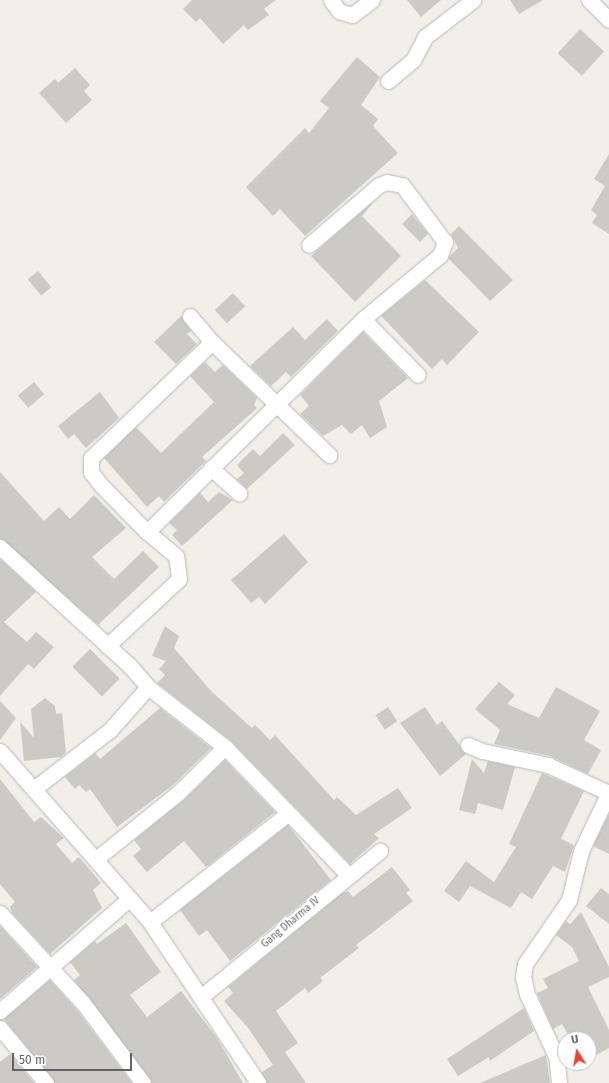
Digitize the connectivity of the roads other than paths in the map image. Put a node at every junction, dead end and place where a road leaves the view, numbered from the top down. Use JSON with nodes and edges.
{"nodes":[{"id":1,"x":331,"y":0,"type":"edge"},
{"id":2,"x":372,"y":0,"type":"edge"},
{"id":3,"x":473,"y":0,"type":"edge"},
{"id":4,"x":589,"y":0,"type":"edge"},
{"id":5,"x":609,"y":20,"type":"edge"},
{"id":6,"x":388,"y":81,"type":"dead end"},
{"id":7,"x":309,"y":245,"type":"dead end"},
{"id":8,"x":190,"y":316,"type":"dead end"},
{"id":9,"x":363,"y":319,"type":"junction"},
{"id":10,"x":212,"y":342,"type":"junction"},
{"id":11,"x":418,"y":375,"type":"dead end"},
{"id":12,"x":275,"y":404,"type":"junction"},
{"id":13,"x":329,"y":455,"type":"dead end"},
{"id":14,"x":211,"y":468,"type":"junction"},
{"id":15,"x":239,"y":493,"type":"dead end"},
{"id":16,"x":147,"y":532,"type":"junction"},
{"id":17,"x":0,"y":548,"type":"edge"},
{"id":18,"x":108,"y":646,"type":"junction"},
{"id":19,"x":148,"y":687,"type":"junction"},
{"id":20,"x":468,"y":745,"type":"dead end"},
{"id":21,"x":224,"y":747,"type":"junction"},
{"id":22,"x":0,"y":751,"type":"edge"},
{"id":23,"x":35,"y":788,"type":"junction"},
{"id":24,"x":609,"y":792,"type":"edge"},
{"id":25,"x":604,"y":812,"type":"edge"},
{"id":26,"x":287,"y":814,"type":"junction"},
{"id":27,"x":380,"y":851,"type":"dead end"},
{"id":28,"x":96,"y":858,"type":"junction"},
{"id":29,"x":348,"y":875,"type":"junction"},
{"id":30,"x":129,"y":899,"type":"junction"},
{"id":31,"x":0,"y":913,"type":"edge"},
{"id":32,"x":150,"y":922,"type":"junction"},
{"id":33,"x":49,"y":969,"type":"junction"},
{"id":34,"x":202,"y":996,"type":"junction"},
{"id":35,"x":0,"y":1011,"type":"edge"},
{"id":36,"x":0,"y":1028,"type":"edge"},
{"id":37,"x":46,"y":1083,"type":"edge"},
{"id":38,"x":143,"y":1083,"type":"edge"},
{"id":39,"x":258,"y":1083,"type":"edge"},
{"id":40,"x":559,"y":1083,"type":"edge"}],
"edges":[{"from":1,"to":2,"type":"street"},
{"from":3,"to":6,"type":"street"},
{"from":4,"to":5,"type":"street"},
{"from":7,"to":9,"type":"street"},
{"from":8,"to":10,"type":"street"},
{"from":9,"to":11,"type":"street"},
{"from":9,"to":12,"type":"street"},
{"from":10,"to":12,"type":"street"},
{"from":10,"to":16,"type":"street"},
{"from":12,"to":13,"type":"street"},
{"from":12,"to":14,"type":"street"},
{"from":14,"to":15,"type":"street"},
{"from":14,"to":16,"type":"street"},
{"from":16,"to":18,"type":"street"},
{"from":17,"to":18,"type":"street"},
{"from":18,"to":19,"type":"street"},
{"from":19,"to":21,"type":"street"},
{"from":19,"to":23,"type":"street"},
{"from":20,"to":24,"type":"street"},
{"from":21,"to":26,"type":"street"},
{"from":21,"to":28,"type":"street"},
{"from":22,"to":23,"type":"street"},
{"from":23,"to":28,"type":"street"},
{"from":24,"to":25,"type":"street"},
{"from":25,"to":40,"type":"street"},
{"from":26,"to":29,"type":"street"},
{"from":26,"to":32,"type":"street"},
{"from":27,"to":29,"type":"street","name":"Gang Dharma IV"},
{"from":28,"to":30,"type":"street"},
{"from":29,"to":34,"type":"street","name":"Gang Dharma IV"},
{"from":30,"to":32,"type":"street"},
{"from":30,"to":33,"type":"street"},
{"from":31,"to":33,"type":"street"},
{"from":32,"to":34,"type":"street"},
{"from":33,"to":35,"type":"street"},
{"from":33,"to":38,"type":"street"},
{"from":34,"to":39,"type":"street"},
{"from":36,"to":37,"type":"street"}]}
